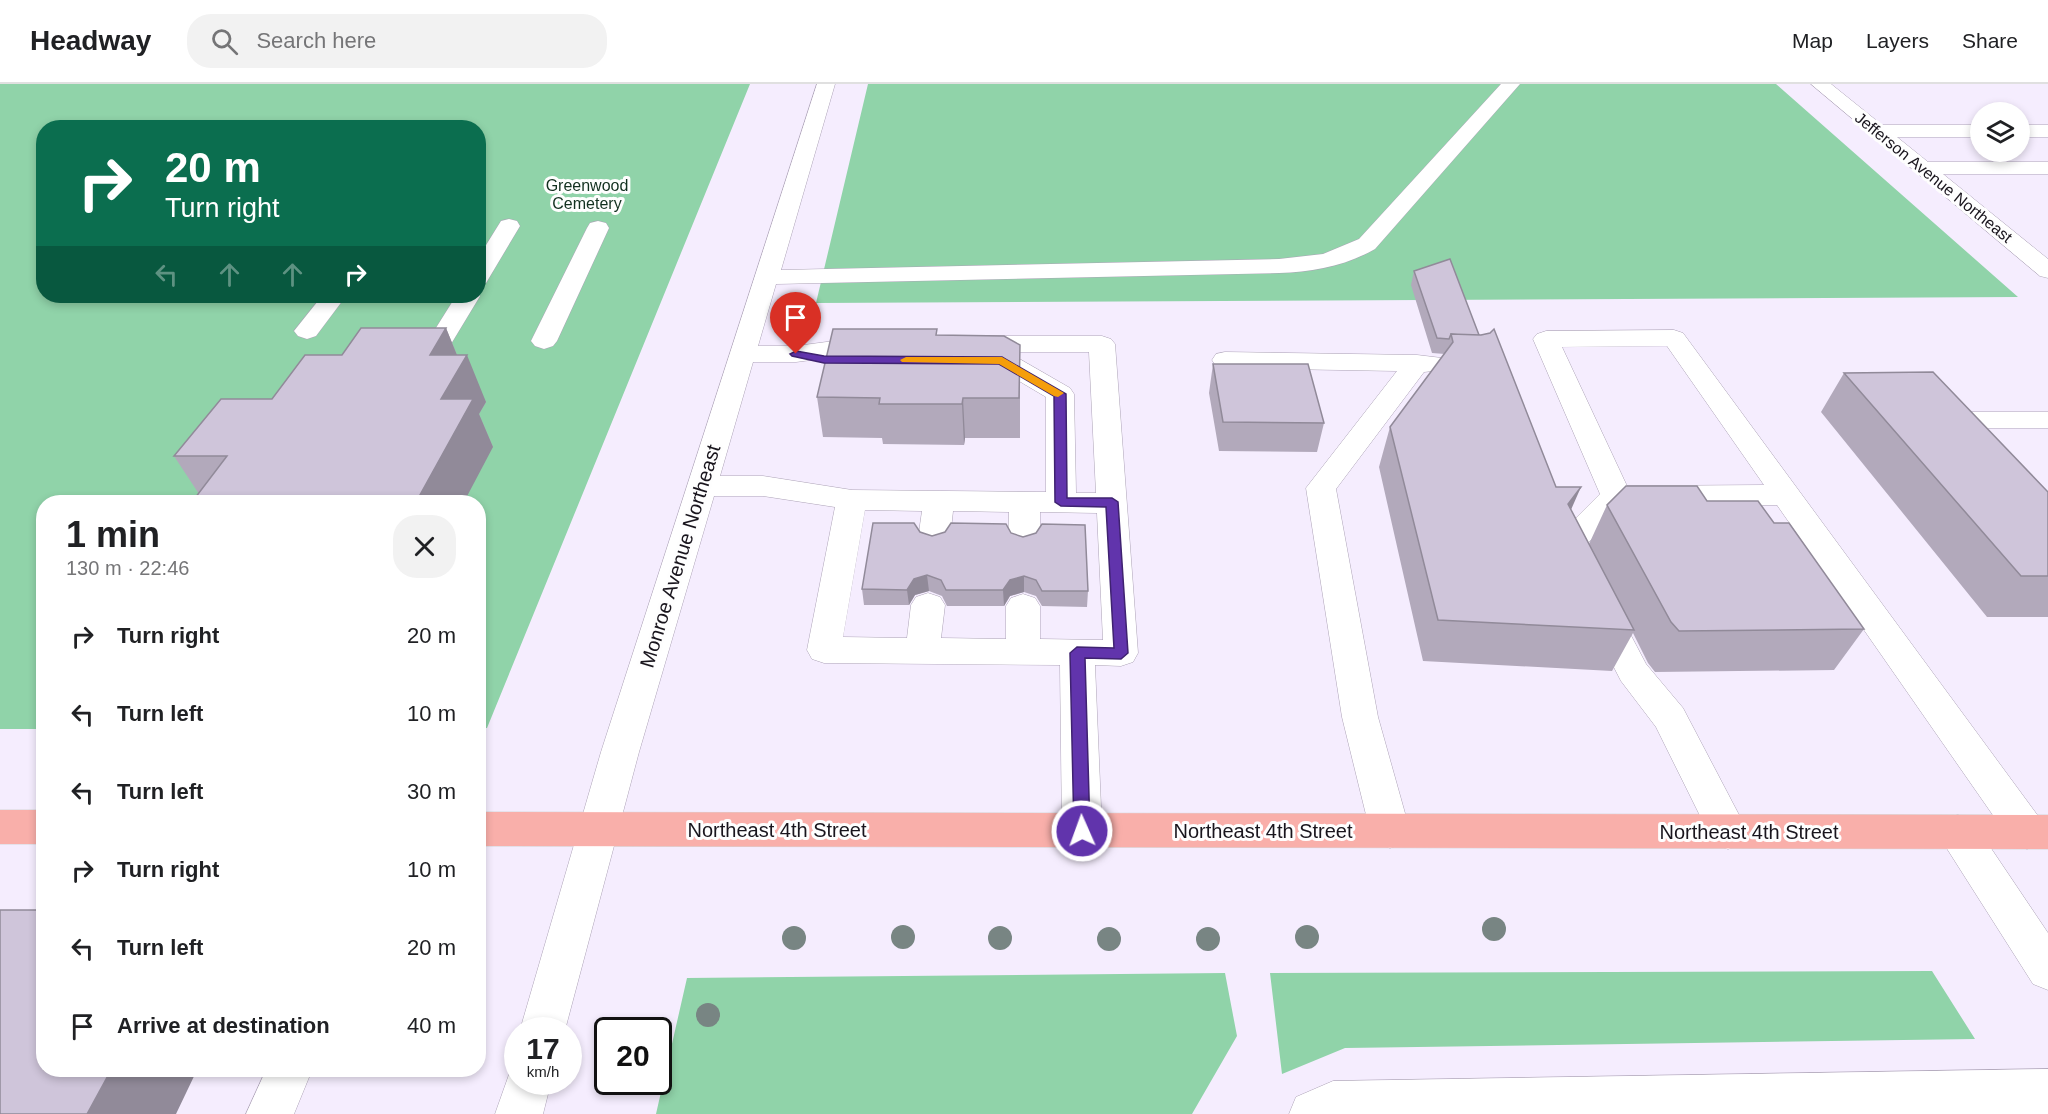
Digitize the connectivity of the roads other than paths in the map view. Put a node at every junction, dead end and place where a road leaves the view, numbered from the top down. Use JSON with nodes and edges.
{"nodes":[{"id":1,"x":826,"y":84,"type":"edge"},
{"id":2,"x":1511,"y":84,"type":"edge"},
{"id":3,"x":1820,"y":84,"type":"edge"},
{"id":4,"x":1877,"y":131,"type":"junction"},
{"id":5,"x":1970,"y":131,"type":"edge"},
{"id":6,"x":2030,"y":131,"type":"edge"},
{"id":7,"x":2048,"y":131,"type":"edge"},
{"id":8,"x":1922,"y":168,"type":"junction"},
{"id":9,"x":2048,"y":168,"type":"edge"},
{"id":10,"x":509,"y":226,"type":"dead end"},
{"id":11,"x":598,"y":228,"type":"dead end"},
{"id":12,"x":486,"y":265,"type":"edge"},
{"id":13,"x":2048,"y":271,"type":"edge"},
{"id":14,"x":766,"y":277,"type":"junction"},
{"id":15,"x":329,"y":303,"type":"edge"},
{"id":16,"x":464,"y":303,"type":"edge"},
{"id":17,"x":307,"y":331,"type":"dead end"},
{"id":18,"x":442,"y":339,"type":"edge"},
{"id":19,"x":544,"y":342,"type":"dead end"},
{"id":20,"x":893,"y":349,"type":"edge"},
{"id":21,"x":742,"y":354,"type":"junction"},
{"id":22,"x":1225,"y":360,"type":"dead end"},
{"id":23,"x":1418,"y":363,"type":"junction"},
{"id":24,"x":1458,"y":364,"type":"edge"},
{"id":25,"x":2048,"y":420,"type":"edge"},
{"id":26,"x":1969,"y":445,"type":"edge"},
{"id":27,"x":702,"y":486,"type":"junction"},
{"id":28,"x":1786,"y":495,"type":"junction"},
{"id":29,"x":1616,"y":496,"type":"junction"},
{"id":30,"x":852,"y":500,"type":"junction"},
{"id":31,"x":939,"y":501,"type":"junction"},
{"id":32,"x":1025,"y":502,"type":"junction"},
{"id":33,"x":1061,"y":502,"type":"junction"},
{"id":34,"x":1112,"y":502,"type":"junction"},
{"id":35,"x":934,"y":539,"type":"edge"},
{"id":36,"x":1024,"y":540,"type":"edge"},
{"id":37,"x":928,"y":605,"type":"dead end"},
{"id":38,"x":1023,"y":606,"type":"dead end"},
{"id":39,"x":923,"y":651,"type":"junction"},
{"id":40,"x":1023,"y":652,"type":"junction"},
{"id":41,"x":1077,"y":653,"type":"junction"},
{"id":42,"x":0,"y":827,"type":"edge"},
{"id":43,"x":36,"y":828,"type":"edge"},
{"id":44,"x":486,"y":829,"type":"edge"},
{"id":45,"x":597,"y":830,"type":"junction"},
{"id":46,"x":1082,"y":831,"type":"junction"},
{"id":47,"x":1390,"y":831,"type":"junction"},
{"id":48,"x":1728,"y":832,"type":"junction"},
{"id":49,"x":1958,"y":832,"type":"junction"},
{"id":50,"x":2037,"y":832,"type":"edge"},
{"id":51,"x":2048,"y":970,"type":"edge"},
{"id":52,"x":546,"y":1017,"type":"edge"},
{"id":53,"x":287,"y":1077,"type":"edge"},
{"id":54,"x":2048,"y":1092,"type":"edge"},
{"id":55,"x":524,"y":1095,"type":"edge"},
{"id":56,"x":270,"y":1114,"type":"edge"},
{"id":57,"x":519,"y":1114,"type":"edge"},
{"id":58,"x":1313,"y":1114,"type":"edge"}],
"edges":[{"from":1,"to":14,"type":"street","name":"Monroe Avenue Northeast"},
{"from":2,"to":14,"type":"street"},
{"from":3,"to":4,"type":"street","name":"Jefferson Avenue Northeast"},
{"from":4,"to":5,"type":"street"},
{"from":4,"to":8,"type":"street","name":"Jefferson Avenue Northeast"},
{"from":6,"to":7,"type":"street"},
{"from":8,"to":9,"type":"street"},
{"from":8,"to":13,"type":"street","name":"Jefferson Avenue Northeast"},
{"from":10,"to":12,"type":"street"},
{"from":11,"to":19,"type":"street"},
{"from":14,"to":21,"type":"street","name":"Monroe Avenue Northeast"},
{"from":15,"to":17,"type":"street"},
{"from":16,"to":18,"type":"street"},
{"from":20,"to":21,"type":"street"},
{"from":21,"to":27,"type":"street","name":"Monroe Avenue Northeast"},
{"from":22,"to":23,"type":"street"},
{"from":23,"to":24,"type":"street"},
{"from":23,"to":47,"type":"street"},
{"from":25,"to":26,"type":"street"},
{"from":27,"to":30,"type":"street"},
{"from":27,"to":45,"type":"street","name":"Monroe Avenue Northeast"},
{"from":28,"to":29,"type":"street"},
{"from":28,"to":29,"type":"street"},
{"from":28,"to":50,"type":"street"},
{"from":29,"to":48,"type":"street"},
{"from":30,"to":31,"type":"street"},
{"from":30,"to":39,"type":"street"},
{"from":31,"to":32,"type":"street"},
{"from":31,"to":35,"type":"street"},
{"from":32,"to":33,"type":"street"},
{"from":32,"to":36,"type":"street"},
{"from":33,"to":34,"type":"street"},
{"from":33,"to":34,"type":"street"},
{"from":34,"to":41,"type":"street"},
{"from":37,"to":39,"type":"street"},
{"from":38,"to":40,"type":"street"},
{"from":39,"to":40,"type":"street"},
{"from":40,"to":41,"type":"street"},
{"from":41,"to":46,"type":"street"},
{"from":42,"to":43,"type":"main road"},
{"from":44,"to":45,"type":"main road","name":"Northeast 4th Street"},
{"from":45,"to":46,"type":"main road","name":"Northeast 4th Street"},
{"from":45,"to":52,"type":"street","name":"Monroe Avenue Northeast"},
{"from":46,"to":47,"type":"main road","name":"Northeast 4th Street"},
{"from":47,"to":48,"type":"main road","name":"Northeast 4th Street"},
{"from":48,"to":49,"type":"main road","name":"Northeast 4th Street"},
{"from":49,"to":50,"type":"main road","name":"Northeast 4th Street"},
{"from":49,"to":51,"type":"street"},
{"from":53,"to":56,"type":"street"},
{"from":54,"to":58,"type":"street"},
{"from":55,"to":57,"type":"street"}]}
